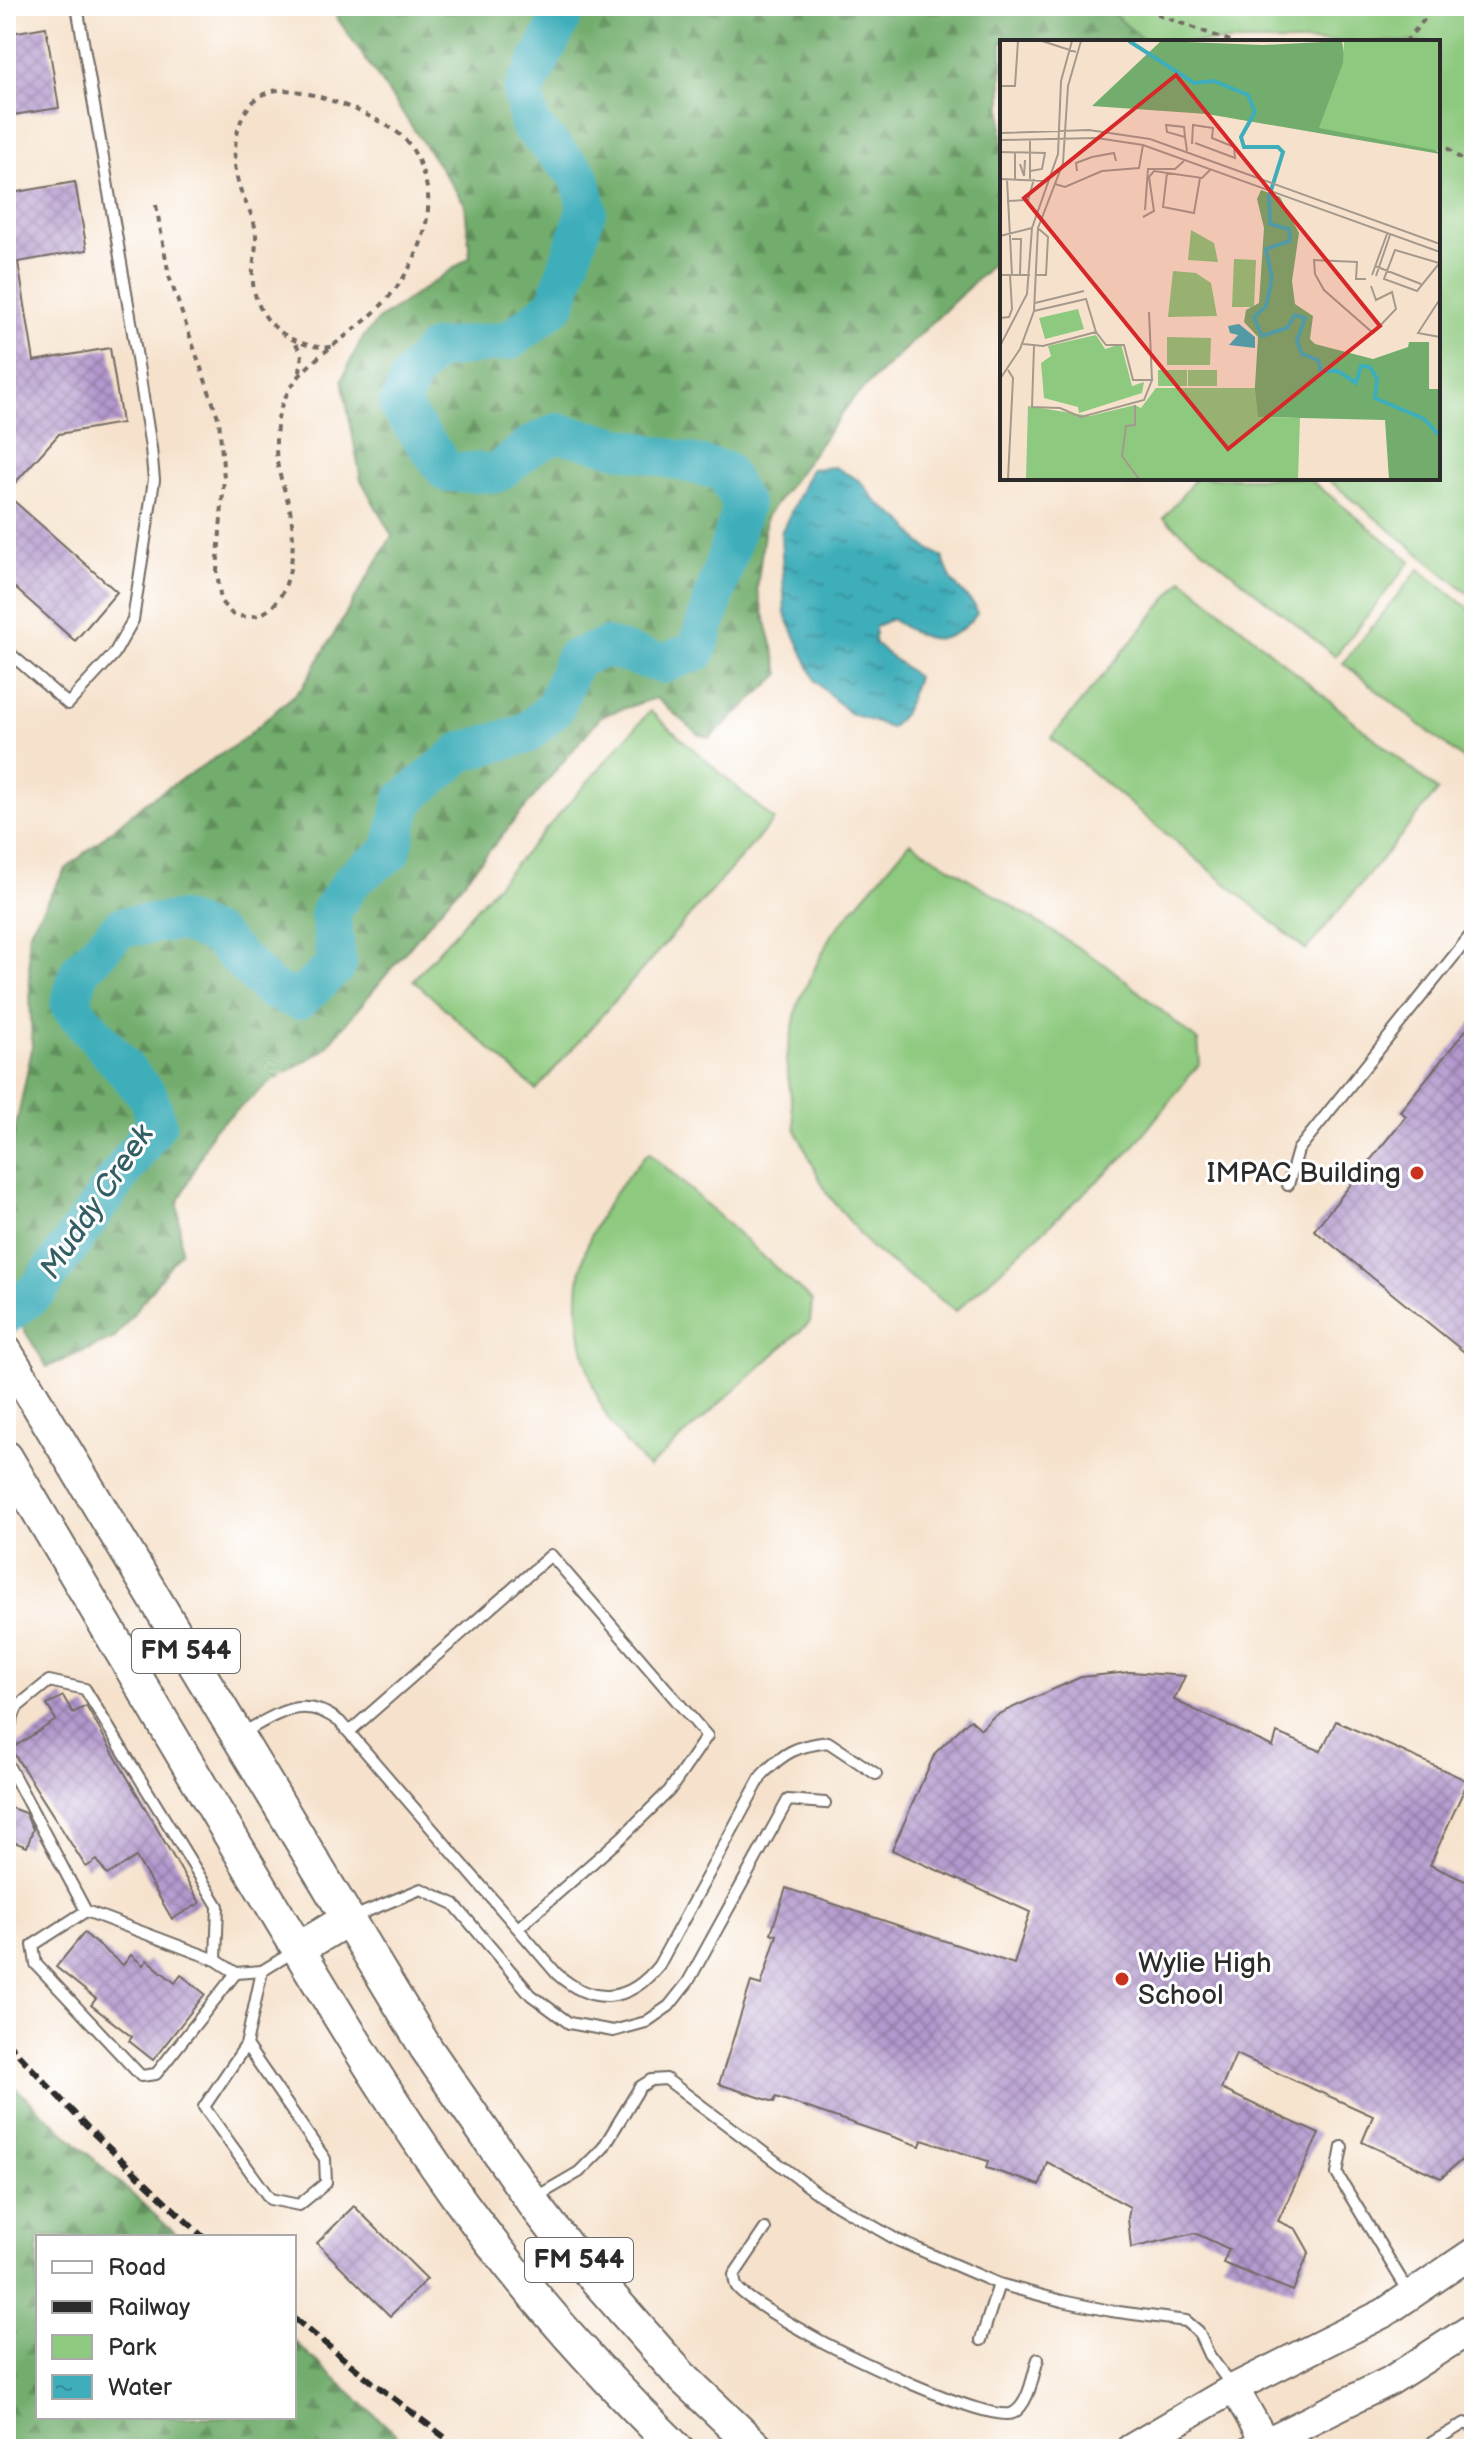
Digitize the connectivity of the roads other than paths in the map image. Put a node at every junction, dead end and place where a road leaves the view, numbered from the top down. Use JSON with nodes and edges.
{"nodes":[{"id":1,"x":77,"y":6,"type":"edge"},
{"id":2,"x":6,"y":650,"type":"edge"},
{"id":3,"x":1474,"y":931,"type":"edge"},
{"id":4,"x":1288,"y":1185,"type":"dead end"},
{"id":5,"x":6,"y":1352,"type":"edge"},
{"id":6,"x":6,"y":1457,"type":"edge"},
{"id":7,"x":349,"y":1732,"type":"junction"},
{"id":8,"x":6,"y":1735,"type":"edge"},
{"id":9,"x":237,"y":1736,"type":"junction"},
{"id":10,"x":6,"y":1761,"type":"edge"},
{"id":11,"x":876,"y":1774,"type":"dead end"},
{"id":12,"x":825,"y":1803,"type":"dead end"},
{"id":13,"x":86,"y":1911,"type":"junction"},
{"id":14,"x":348,"y":1919,"type":"junction"},
{"id":15,"x":518,"y":1928,"type":"junction"},
{"id":16,"x":298,"y":1949,"type":"junction"},
{"id":17,"x":216,"y":1960,"type":"junction"},
{"id":18,"x":262,"y":1971,"type":"junction"},
{"id":19,"x":236,"y":1973,"type":"junction"},
{"id":20,"x":246,"y":2045,"type":"junction"},
{"id":21,"x":1342,"y":2147,"type":"dead end"},
{"id":22,"x":531,"y":2200,"type":"junction"},
{"id":23,"x":765,"y":2229,"type":"dead end"},
{"id":24,"x":1474,"y":2252,"type":"edge"},
{"id":25,"x":999,"y":2284,"type":"junction"},
{"id":26,"x":1411,"y":2295,"type":"junction"},
{"id":27,"x":1474,"y":2327,"type":"edge"},
{"id":28,"x":981,"y":2340,"type":"dead end"},
{"id":29,"x":1038,"y":2359,"type":"dead end"},
{"id":30,"x":1234,"y":2388,"type":"junction"},
{"id":31,"x":1474,"y":2427,"type":"edge"},
{"id":32,"x":1262,"y":2447,"type":"edge"},
{"id":33,"x":677,"y":2449,"type":"edge"},
{"id":34,"x":758,"y":2449,"type":"edge"},
{"id":35,"x":1130,"y":2449,"type":"edge"},
{"id":36,"x":1421,"y":2449,"type":"edge"}],
"edges":[{"from":1,"to":2,"type":"lane"},
{"from":3,"to":4,"type":"lane"},
{"from":5,"to":9,"type":"main road","name":"FM 544","number":"FM 544"},
{"from":6,"to":16,"type":"main road","name":"FM 544","number":"FM 544"},
{"from":7,"to":9,"type":"lane"},
{"from":7,"to":15,"type":"lane"},
{"from":7,"to":15,"type":"lane"},
{"from":8,"to":17,"type":"lane"},
{"from":9,"to":14,"type":"main road","name":"FM 544","number":"FM 544"},
{"from":10,"to":13,"type":"lane"},
{"from":11,"to":15,"type":"lane"},
{"from":12,"to":14,"type":"lane"},
{"from":13,"to":17,"type":"lane"},
{"from":13,"to":19,"type":"lane"},
{"from":14,"to":16,"type":"main road"},
{"from":14,"to":22,"type":"main road","name":"FM 544","number":"FM 544"},
{"from":16,"to":18,"type":"lane"},
{"from":16,"to":33,"type":"main road","name":"FM 544","number":"FM 544"},
{"from":17,"to":19,"type":"lane"},
{"from":18,"to":19,"type":"lane"},
{"from":18,"to":20,"type":"lane"},
{"from":20,"to":20,"type":"lane"},
{"from":21,"to":26,"type":"lane"},
{"from":22,"to":25,"type":"lane"},
{"from":22,"to":34,"type":"main road","name":"FM 544","number":"FM 544"},
{"from":23,"to":29,"type":"lane"},
{"from":24,"to":26,"type":"main road"},
{"from":25,"to":28,"type":"lane"},
{"from":25,"to":30,"type":"lane"},
{"from":26,"to":30,"type":"main road"},
{"from":27,"to":32,"type":"main road"},
{"from":30,"to":32,"type":"main road"},
{"from":30,"to":35,"type":"main road"},
{"from":31,"to":36,"type":"lane"}]}
